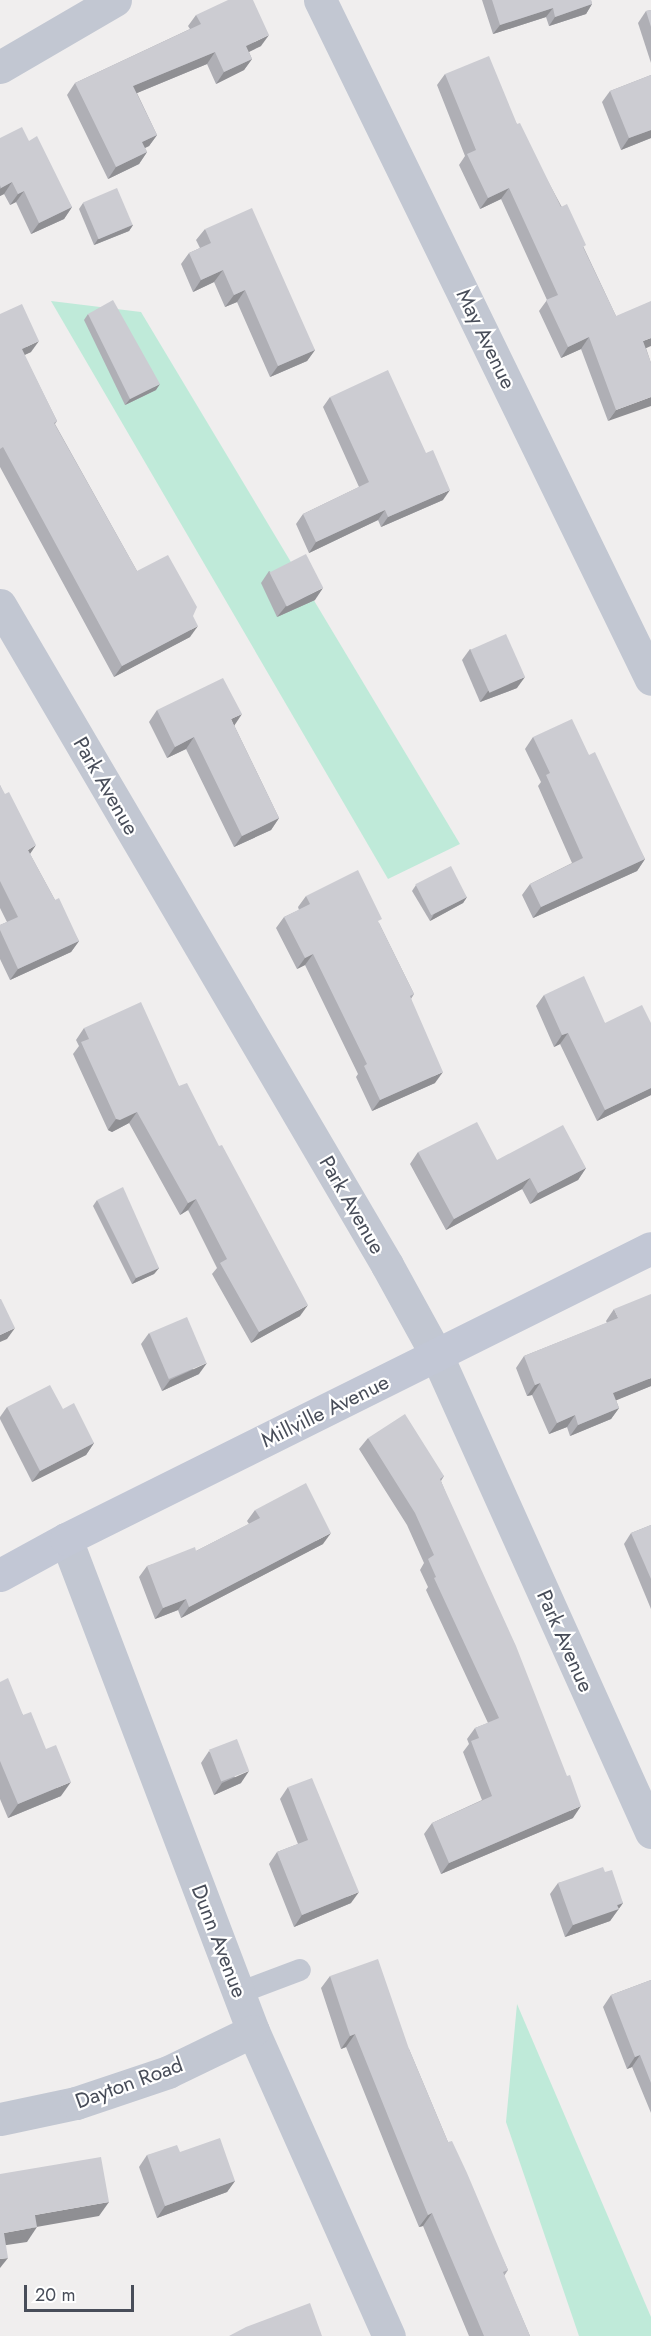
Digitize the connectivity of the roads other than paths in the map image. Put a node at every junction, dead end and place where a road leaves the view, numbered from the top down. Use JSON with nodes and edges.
{"nodes":[{"id":1,"x":114,"y":0,"type":"edge"},
{"id":2,"x":320,"y":0,"type":"edge"},
{"id":3,"x":0,"y":66,"type":"edge"},
{"id":4,"x":0,"y":605,"type":"edge"},
{"id":5,"x":651,"y":679,"type":"edge"},
{"id":6,"x":651,"y":1248,"type":"edge"},
{"id":7,"x":437,"y":1356,"type":"junction"},
{"id":8,"x":66,"y":1539,"type":"junction"},
{"id":9,"x":0,"y":1575,"type":"edge"},
{"id":10,"x":651,"y":1833,"type":"edge"},
{"id":11,"x":300,"y":1970,"type":"dead end"},
{"id":12,"x":239,"y":1993,"type":"junction"},
{"id":13,"x":253,"y":2031,"type":"junction"},
{"id":14,"x":0,"y":2119,"type":"edge"},
{"id":15,"x":389,"y":2336,"type":"edge"}],
"edges":[{"from":1,"to":3,"type":"street"},
{"from":2,"to":5,"type":"street","name":"May Avenue"},
{"from":4,"to":7,"type":"street","name":"Park Avenue"},
{"from":6,"to":7,"type":"street","name":"Millville Avenue"},
{"from":7,"to":8,"type":"street","name":"Millville Avenue"},
{"from":7,"to":10,"type":"street","name":"Park Avenue"},
{"from":8,"to":9,"type":"street","name":"Millville Avenue"},
{"from":8,"to":12,"type":"street","name":"Dunn Avenue"},
{"from":11,"to":12,"type":"lane"},
{"from":12,"to":13,"type":"street","name":"Dunn Avenue"},
{"from":13,"to":14,"type":"street","name":"Dayton Road"},
{"from":13,"to":15,"type":"street","name":"Dunn Avenue"}]}
